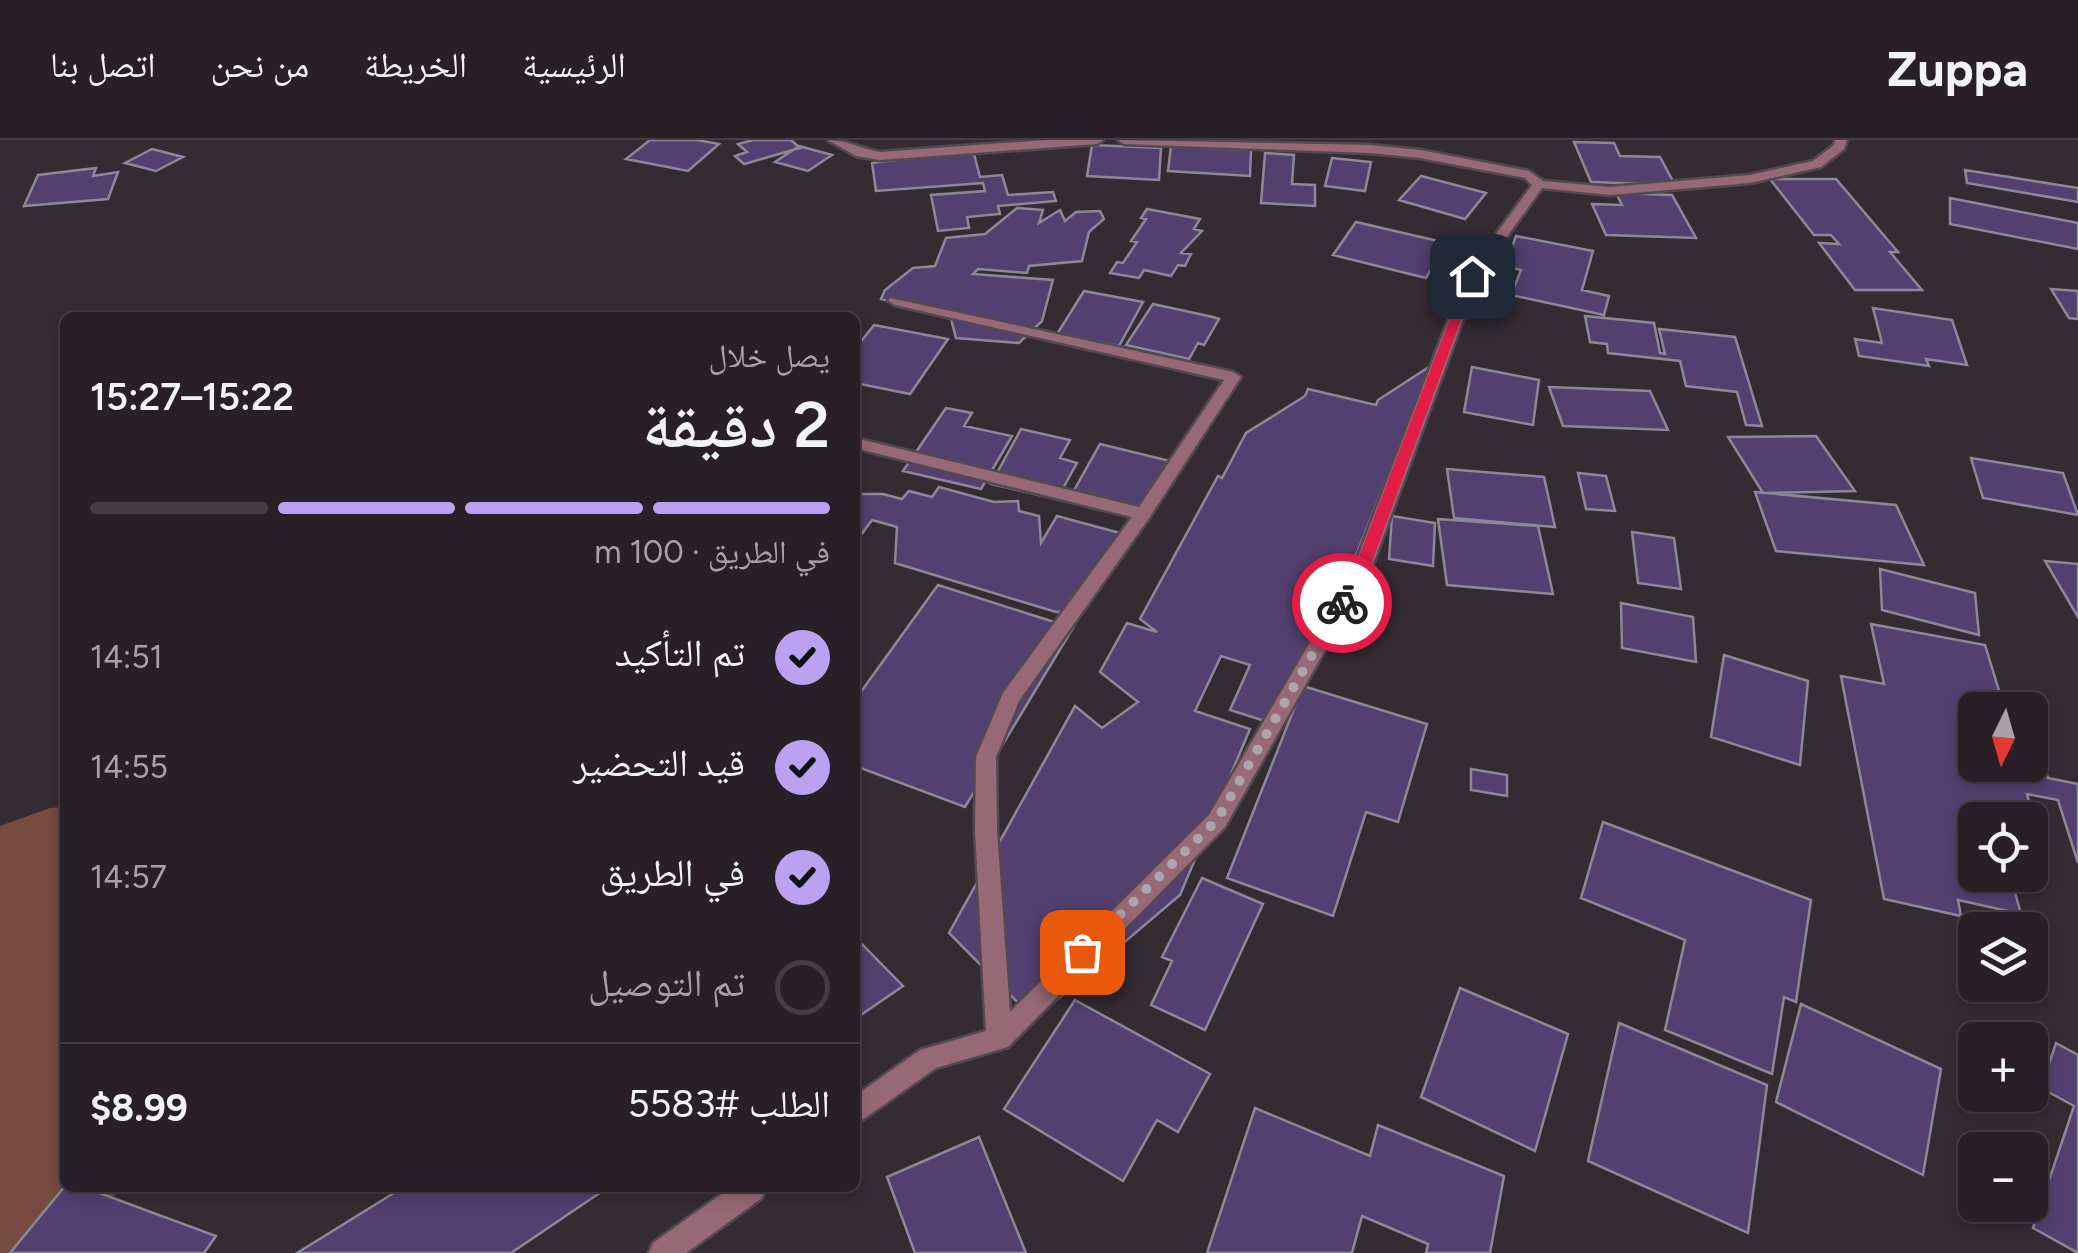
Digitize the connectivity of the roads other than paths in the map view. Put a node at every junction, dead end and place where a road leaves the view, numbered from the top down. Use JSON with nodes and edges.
{"nodes":[{"id":1,"x":834,"y":140,"type":"edge"},
{"id":2,"x":1097,"y":140,"type":"edge"},
{"id":3,"x":1124,"y":140,"type":"edge"},
{"id":4,"x":1841,"y":140,"type":"edge"},
{"id":5,"x":955,"y":145,"type":"edge"},
{"id":6,"x":1539,"y":184,"type":"junction"},
{"id":7,"x":895,"y":301,"type":"dead end"},
{"id":8,"x":860,"y":444,"type":"edge"},
{"id":9,"x":1143,"y":514,"type":"junction"},
{"id":10,"x":999,"y":1038,"type":"junction"},
{"id":11,"x":860,"y":1108,"type":"edge"},
{"id":12,"x":747,"y":1192,"type":"edge"},
{"id":13,"x":663,"y":1253,"type":"edge"}],
"edges":[{"from":1,"to":5,"type":"street"},
{"from":2,"to":5,"type":"street"},
{"from":3,"to":6,"type":"street"},
{"from":4,"to":6,"type":"street"},
{"from":6,"to":10,"type":"street"},
{"from":7,"to":9,"type":"street"},
{"from":8,"to":9,"type":"street"},
{"from":9,"to":10,"type":"street"},
{"from":10,"to":11,"type":"street"},
{"from":12,"to":13,"type":"street"}]}
